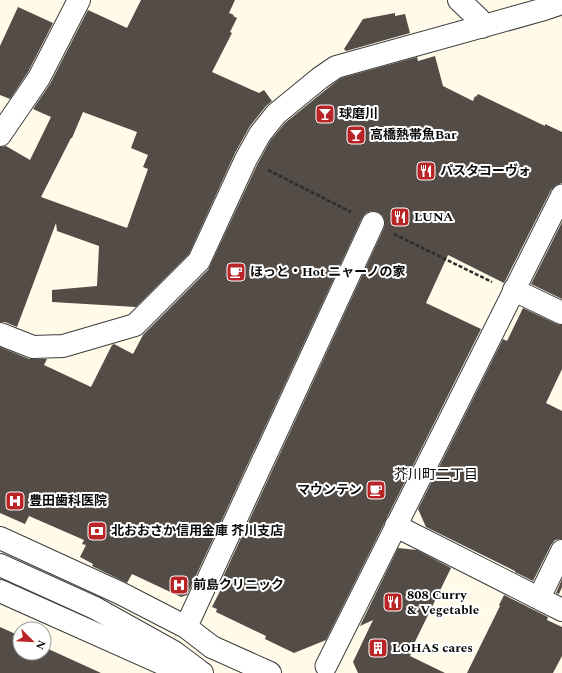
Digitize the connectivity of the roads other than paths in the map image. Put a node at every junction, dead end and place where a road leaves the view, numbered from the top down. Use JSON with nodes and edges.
{"nodes":[{"id":1,"x":79,"y":0,"type":"edge"},
{"id":2,"x":459,"y":0,"type":"edge"},
{"id":3,"x":562,"y":3,"type":"edge"},
{"id":4,"x":482,"y":27,"type":"junction"},
{"id":5,"x":0,"y":135,"type":"edge"},
{"id":6,"x":562,"y":195,"type":"edge"},
{"id":7,"x":374,"y":223,"type":"dead end"},
{"id":8,"x":514,"y":290,"type":"junction"},
{"id":9,"x":562,"y":313,"type":"edge"},
{"id":10,"x":0,"y":334,"type":"edge"},
{"id":11,"x":396,"y":526,"type":"junction"},
{"id":12,"x":0,"y":538,"type":"edge"},
{"id":13,"x":562,"y":551,"type":"edge"},
{"id":14,"x":0,"y":565,"type":"edge"},
{"id":15,"x":0,"y":591,"type":"edge"},
{"id":16,"x":539,"y":598,"type":"junction"},
{"id":17,"x":95,"y":608,"type":"junction"},
{"id":18,"x":562,"y":610,"type":"edge"},
{"id":19,"x":186,"y":627,"type":"junction"},
{"id":20,"x":212,"y":647,"type":"junction"},
{"id":21,"x":326,"y":666,"type":"dead end"},
{"id":22,"x":201,"y":673,"type":"edge"},
{"id":23,"x":270,"y":673,"type":"edge"}],
"edges":[{"from":1,"to":5,"type":"street"},
{"from":2,"to":4,"type":"street"},
{"from":3,"to":4,"type":"street"},
{"from":4,"to":10,"type":"street"},
{"from":6,"to":8,"type":"street"},
{"from":7,"to":19,"type":"street"},
{"from":8,"to":9,"type":"street"},
{"from":8,"to":11,"type":"street"},
{"from":11,"to":16,"type":"street"},
{"from":11,"to":21,"type":"street"},
{"from":12,"to":19,"type":"street"},
{"from":13,"to":16,"type":"street"},
{"from":14,"to":17,"type":"street"},
{"from":15,"to":22,"type":"street"},
{"from":16,"to":18,"type":"street"},
{"from":17,"to":20,"type":"street"},
{"from":17,"to":22,"type":"street"},
{"from":19,"to":20,"type":"street"},
{"from":20,"to":23,"type":"street"}]}
